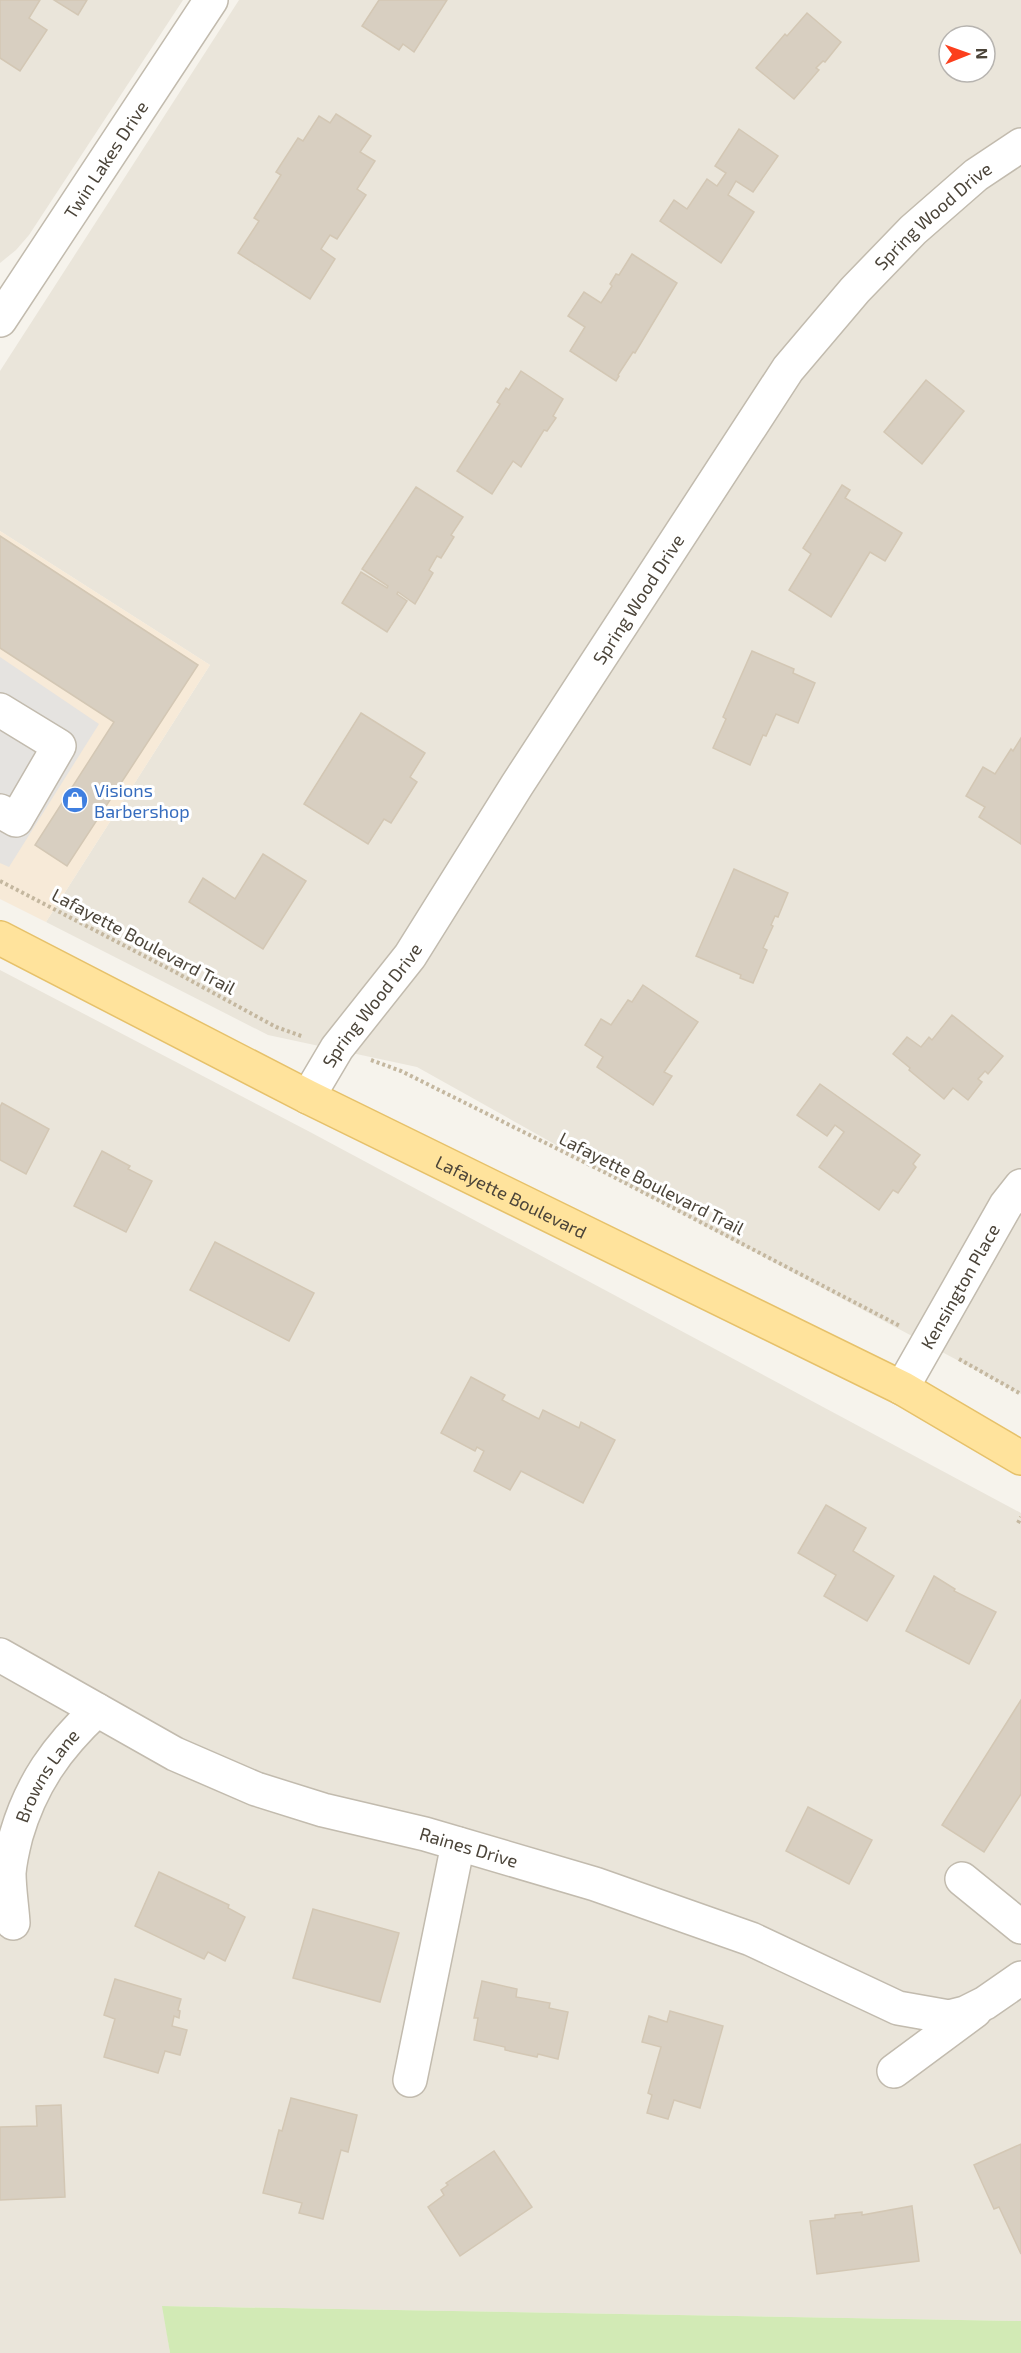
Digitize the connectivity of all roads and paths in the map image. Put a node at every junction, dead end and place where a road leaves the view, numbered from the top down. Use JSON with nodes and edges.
{"nodes":[{"id":1,"x":211,"y":0,"type":"edge"},
{"id":2,"x":1021,"y":145,"type":"edge"},
{"id":3,"x":0,"y":320,"type":"edge"},
{"id":4,"x":0,"y":710,"type":"edge"},
{"id":5,"x":0,"y":811,"type":"edge"},
{"id":6,"x":0,"y":881,"type":"edge"},
{"id":7,"x":0,"y":938,"type":"edge"},
{"id":8,"x":276,"y":1027,"type":"dead end"},
{"id":9,"x":401,"y":1071,"type":"dead end"},
{"id":10,"x":308,"y":1096,"type":"junction"},
{"id":11,"x":1021,"y":1186,"type":"edge"},
{"id":12,"x":889,"y":1321,"type":"dead end"},
{"id":13,"x":902,"y":1389,"type":"junction"},
{"id":14,"x":1021,"y":1458,"type":"edge"},
{"id":15,"x":1021,"y":1517,"type":"edge"},
{"id":16,"x":1018,"y":1523,"type":"dead end"},
{"id":17,"x":0,"y":1655,"type":"edge"},
{"id":18,"x":97,"y":1710,"type":"junction"},
{"id":19,"x":458,"y":1844,"type":"junction"},
{"id":20,"x":962,"y":1879,"type":"dead end"},
{"id":21,"x":13,"y":1923,"type":"dead end"},
{"id":22,"x":1021,"y":1927,"type":"edge"},
{"id":23,"x":1021,"y":1978,"type":"edge"},
{"id":24,"x":985,"y":2003,"type":"junction"},
{"id":25,"x":894,"y":2071,"type":"dead end"},
{"id":26,"x":410,"y":2080,"type":"dead end"}],
"edges":[{"from":1,"to":3,"type":"street","name":"Twin Lakes Drive"},
{"from":2,"to":10,"type":"street","name":"Spring Wood Drive"},
{"from":4,"to":5,"type":"street"},
{"from":6,"to":8,"type":"path","name":"Lafayette Boulevard Trail"},
{"from":7,"to":10,"type":"main road","name":"Lafayette Boulevard"},
{"from":9,"to":12,"type":"path","name":"Lafayette Boulevard Trail"},
{"from":10,"to":13,"type":"main road","name":"Lafayette Boulevard"},
{"from":11,"to":13,"type":"street","name":"Kensington Place"},
{"from":13,"to":14,"type":"main road","name":"Lafayette Boulevard"},
{"from":15,"to":16,"type":"path"},
{"from":17,"to":18,"type":"street","name":"Raines Drive"},
{"from":18,"to":19,"type":"street","name":"Raines Drive"},
{"from":18,"to":21,"type":"street","name":"Browns Lane"},
{"from":19,"to":24,"type":"street","name":"Raines Drive"},
{"from":19,"to":26,"type":"street"},
{"from":20,"to":22,"type":"street"},
{"from":23,"to":24,"type":"street"},
{"from":24,"to":25,"type":"street"}]}
